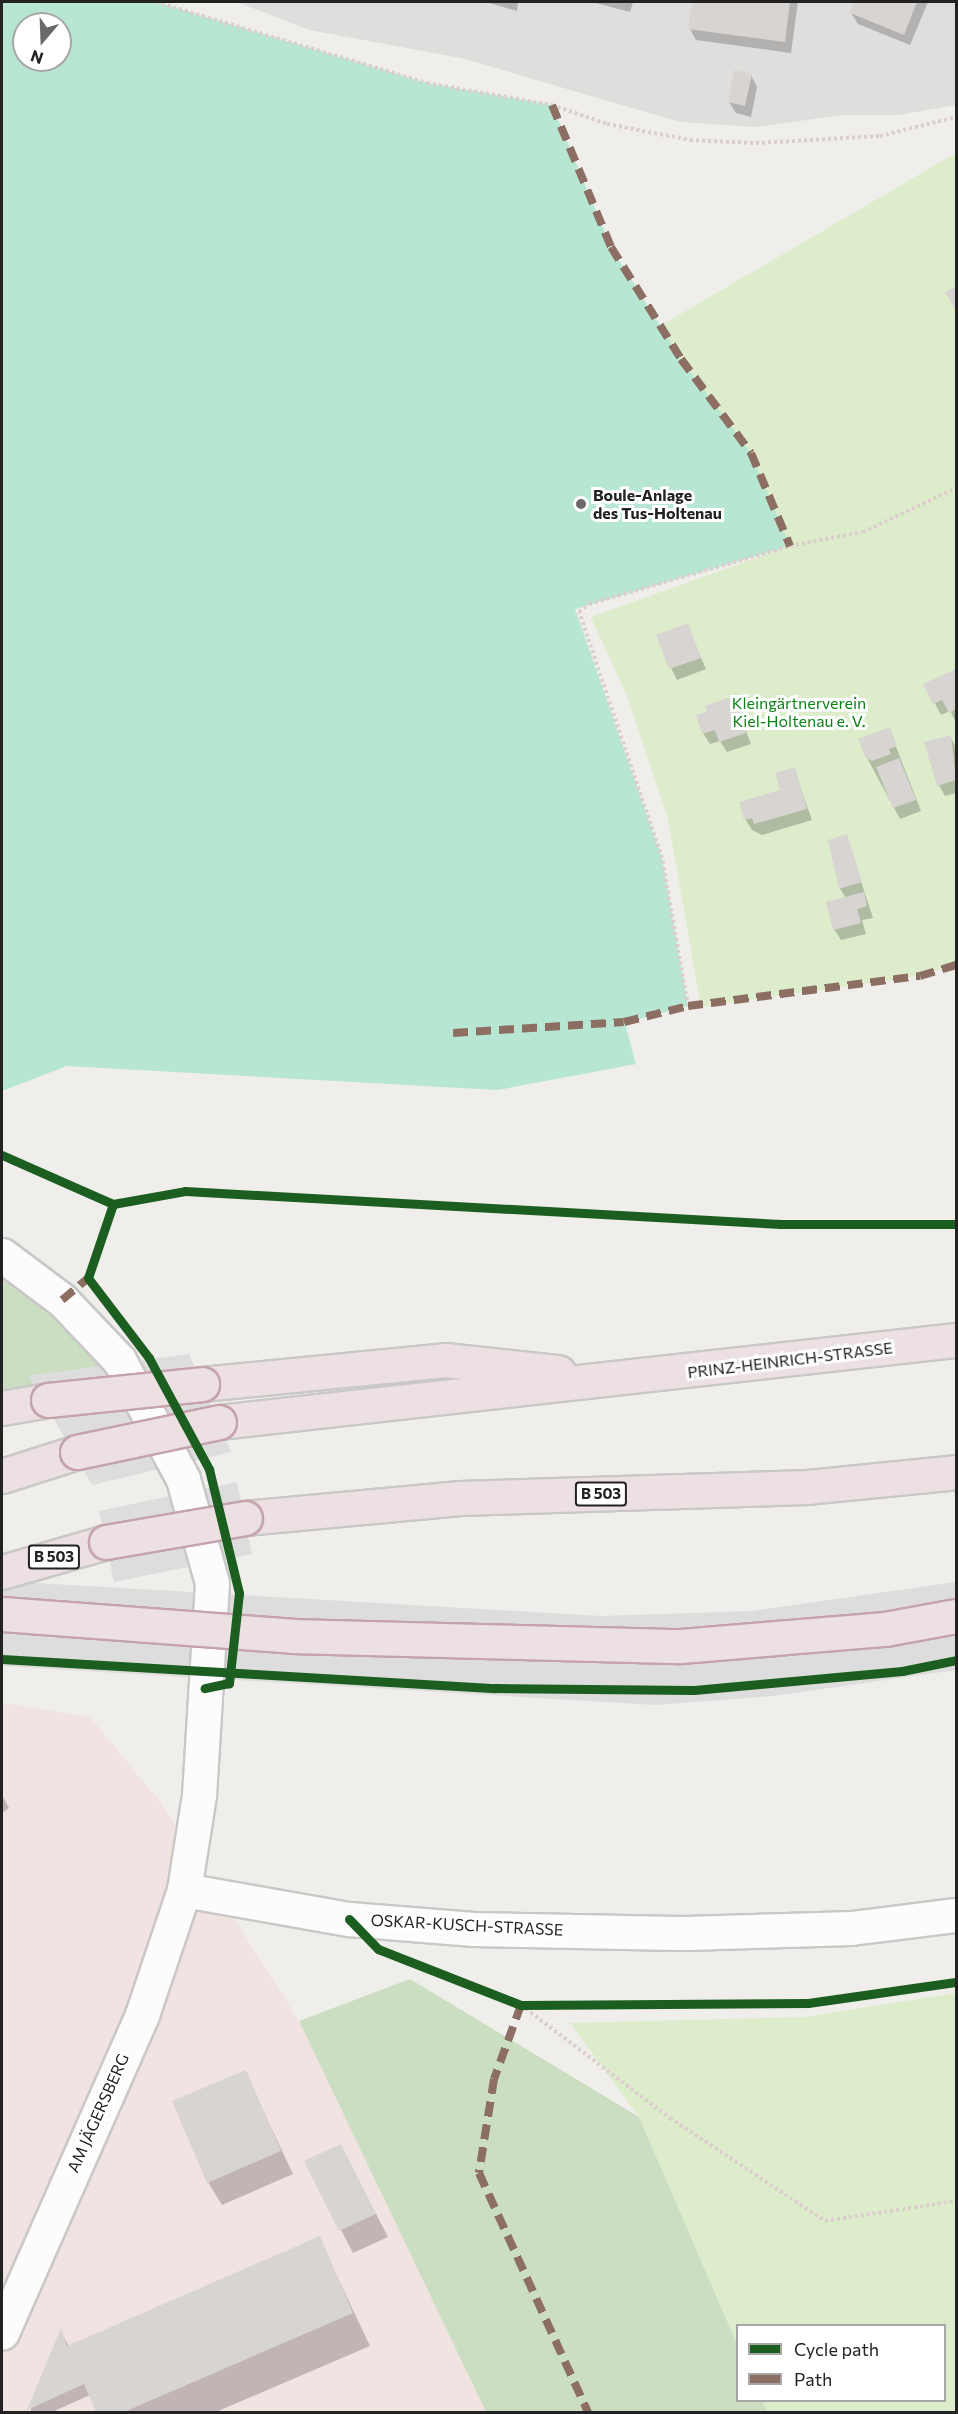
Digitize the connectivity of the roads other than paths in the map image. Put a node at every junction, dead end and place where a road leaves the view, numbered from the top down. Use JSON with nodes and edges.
{"nodes":[{"id":1,"x":2,"y":1255,"type":"edge"},
{"id":2,"x":957,"y":1340,"type":"edge"},
{"id":3,"x":623,"y":1379,"type":"junction"},
{"id":4,"x":2,"y":1407,"type":"edge"},
{"id":5,"x":957,"y":1472,"type":"edge"},
{"id":6,"x":2,"y":1476,"type":"edge"},
{"id":7,"x":2,"y":1572,"type":"edge"},
{"id":8,"x":2,"y":1614,"type":"edge"},
{"id":9,"x":957,"y":1616,"type":"edge"},
{"id":10,"x":184,"y":1890,"type":"junction"},
{"id":11,"x":957,"y":1915,"type":"edge"},
{"id":12,"x":2,"y":2332,"type":"edge"}],
"edges":[{"from":1,"to":10,"type":"street"},
{"from":2,"to":3,"type":"highway","name":"PRINZ-HEINRICH-STRASSE"},
{"from":3,"to":4,"type":"highway","bridge":true},
{"from":3,"to":6,"type":"highway","bridge":true},
{"from":5,"to":7,"type":"highway","number":"B 503","bridge":true},
{"from":8,"to":9,"type":"highway","bridge":true},
{"from":10,"to":11,"type":"street","name":"OSKAR-KUSCH-STRASSE"},
{"from":10,"to":12,"type":"street","name":"AM JÄGERSBERG"}]}
